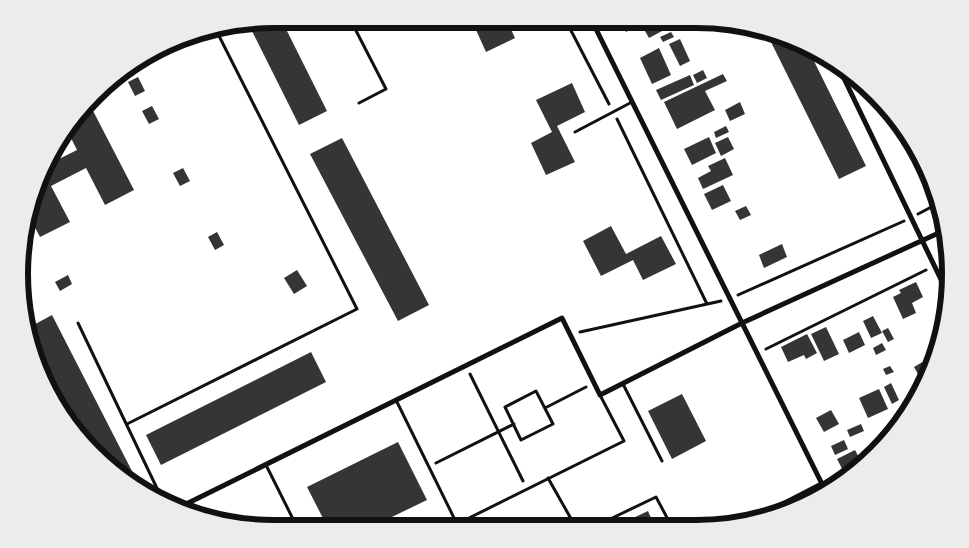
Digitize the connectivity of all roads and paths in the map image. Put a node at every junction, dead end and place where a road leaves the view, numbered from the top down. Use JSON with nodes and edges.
{"nodes":[{"id":1,"x":355,"y":28,"type":"edge"},
{"id":2,"x":570,"y":28,"type":"edge"},
{"id":3,"x":595,"y":28,"type":"edge"},
{"id":4,"x":218,"y":34,"type":"edge"},
{"id":5,"x":843,"y":77,"type":"edge"},
{"id":6,"x":632,"y":102,"type":"junction"},
{"id":7,"x":359,"y":103,"type":"dead end"},
{"id":8,"x":613,"y":112,"type":"junction"},
{"id":9,"x":575,"y":132,"type":"dead end"},
{"id":10,"x":932,"y":207,"type":"edge"},
{"id":11,"x":911,"y":218,"type":"junction"},
{"id":12,"x":938,"y":233,"type":"edge"},
{"id":13,"x":922,"y":241,"type":"junction"},
{"id":14,"x":934,"y":266,"type":"junction"},
{"id":15,"x":942,"y":281,"type":"edge"},
{"id":16,"x":730,"y":299,"type":"junction"},
{"id":17,"x":707,"y":304,"type":"junction"},
{"id":18,"x":78,"y":323,"type":"dead end"},
{"id":19,"x":742,"y":323,"type":"junction"},
{"id":20,"x":570,"y":334,"type":"junction"},
{"id":21,"x":757,"y":353,"type":"junction"},
{"id":22,"x":465,"y":365,"type":"junction"},
{"id":23,"x":594,"y":383,"type":"junction"},
{"id":24,"x":623,"y":383,"type":"junction"},
{"id":25,"x":600,"y":395,"type":"junction"},
{"id":26,"x":396,"y":400,"type":"junction"},
{"id":27,"x":544,"y":408,"type":"junction"},
{"id":28,"x":127,"y":424,"type":"junction"},
{"id":29,"x":514,"y":424,"type":"junction"},
{"id":30,"x":498,"y":432,"type":"junction"},
{"id":31,"x":662,"y":461,"type":"dead end"},
{"id":32,"x":266,"y":464,"type":"junction"},
{"id":33,"x":429,"y":466,"type":"junction"},
{"id":34,"x":548,"y":478,"type":"junction"},
{"id":35,"x":821,"y":483,"type":"joint"},
{"id":36,"x":527,"y":489,"type":"junction"},
{"id":37,"x":159,"y":491,"type":"edge"},
{"id":38,"x":186,"y":504,"type":"edge"},
{"id":39,"x":776,"y":506,"type":"edge"},
{"id":40,"x":294,"y":520,"type":"edge"},
{"id":41,"x":455,"y":520,"type":"edge"},
{"id":42,"x":465,"y":520,"type":"edge"},
{"id":43,"x":572,"y":520,"type":"edge"},
{"id":44,"x":608,"y":520,"type":"edge"},
{"id":45,"x":668,"y":520,"type":"edge"}],
"edges":[{"from":1,"to":7,"type":"lane"},
{"from":2,"to":8,"type":"path"},
{"from":3,"to":6,"type":"street"},
{"from":4,"to":28,"type":"lane"},
{"from":5,"to":11,"type":"street"},
{"from":6,"to":8,"type":"lane"},
{"from":6,"to":16,"type":"street"},
{"from":8,"to":9,"type":"lane"},
{"from":8,"to":17,"type":"path"},
{"from":10,"to":11,"type":"path"},
{"from":11,"to":13,"type":"street"},
{"from":11,"to":16,"type":"path"},
{"from":12,"to":13,"type":"street"},
{"from":13,"to":14,"type":"street"},
{"from":13,"to":19,"type":"street"},
{"from":14,"to":15,"type":"street"},
{"from":14,"to":21,"type":"path"},
{"from":16,"to":17,"type":"path"},
{"from":16,"to":19,"type":"street"},
{"from":17,"to":20,"type":"path"},
{"from":18,"to":28,"type":"lane"},
{"from":19,"to":21,"type":"street"},
{"from":19,"to":24,"type":"street"},
{"from":20,"to":22,"type":"street"},
{"from":20,"to":23,"type":"street"},
{"from":21,"to":35,"type":"street"},
{"from":22,"to":26,"type":"street"},
{"from":22,"to":30,"type":"path"},
{"from":23,"to":25,"type":"street"},
{"from":23,"to":27,"type":"path"},
{"from":24,"to":25,"type":"street"},
{"from":24,"to":31,"type":"lane"},
{"from":25,"to":34,"type":"lane"},
{"from":26,"to":32,"type":"street"},
{"from":26,"to":33,"type":"lane"},
{"from":27,"to":29,"type":"path"},
{"from":27,"to":29,"type":"path"},
{"from":28,"to":37,"type":"lane"},
{"from":29,"to":30,"type":"path"},
{"from":30,"to":33,"type":"path"},
{"from":30,"to":36,"type":"path"},
{"from":32,"to":38,"type":"street"},
{"from":32,"to":40,"type":"lane"},
{"from":33,"to":41,"type":"lane"},
{"from":34,"to":36,"type":"lane"},
{"from":34,"to":43,"type":"lane"},
{"from":35,"to":39,"type":"lane"},
{"from":36,"to":42,"type":"lane"},
{"from":44,"to":45,"type":"lane"}]}
